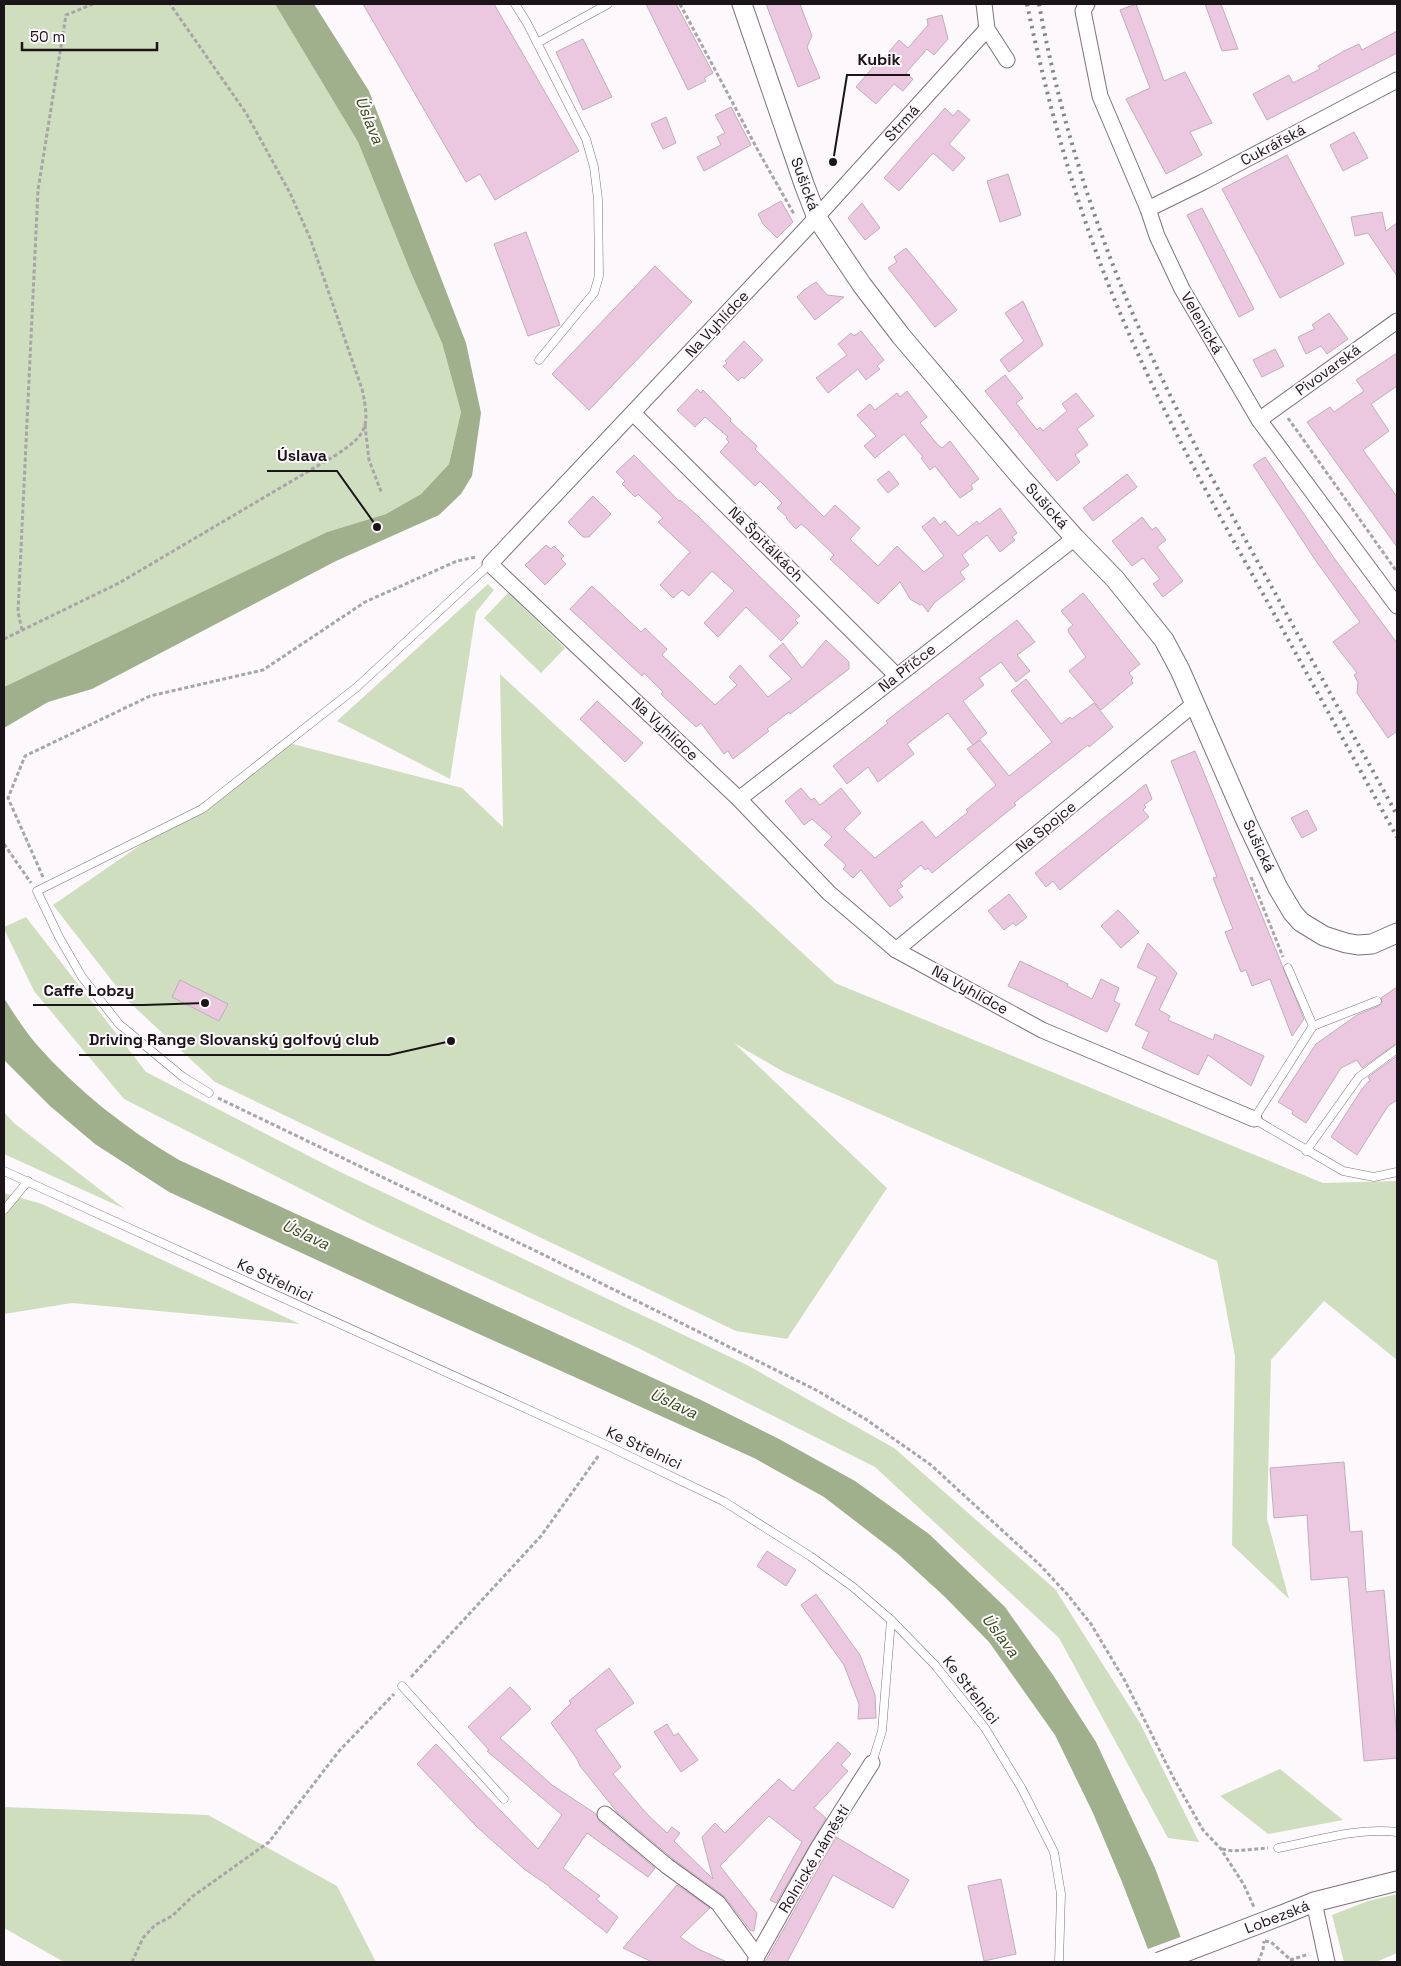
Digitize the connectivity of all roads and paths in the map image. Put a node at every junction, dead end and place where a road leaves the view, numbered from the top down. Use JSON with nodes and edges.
{"nodes":[{"id":1,"x":93,"y":4,"type":"edge"},
{"id":2,"x":170,"y":4,"type":"edge"},
{"id":3,"x":515,"y":4,"type":"edge"},
{"id":4,"x":608,"y":4,"type":"edge"},
{"id":5,"x":680,"y":4,"type":"edge"},
{"id":6,"x":742,"y":4,"type":"edge"},
{"id":7,"x":984,"y":4,"type":"edge"},
{"id":8,"x":1086,"y":4,"type":"edge"},
{"id":9,"x":987,"y":29,"type":"junction"},
{"id":10,"x":537,"y":43,"type":"junction"},
{"id":11,"x":1007,"y":60,"type":"dead end"},
{"id":12,"x":1397,"y":80,"type":"edge"},
{"id":13,"x":1148,"y":209,"type":"junction"},
{"id":14,"x":817,"y":218,"type":"junction"},
{"id":15,"x":804,"y":232,"type":"junction"},
{"id":16,"x":1397,"y":321,"type":"edge"},
{"id":17,"x":539,"y":360,"type":"dead end"},
{"id":18,"x":1279,"y":406,"type":"junction"},
{"id":19,"x":633,"y":413,"type":"junction"},
{"id":20,"x":1259,"y":420,"type":"junction"},
{"id":21,"x":365,"y":425,"type":"junction"},
{"id":22,"x":382,"y":494,"type":"dead end"},
{"id":23,"x":1075,"y":538,"type":"junction"},
{"id":24,"x":495,"y":559,"type":"junction"},
{"id":25,"x":1397,"y":572,"type":"edge"},
{"id":26,"x":1397,"y":605,"type":"edge"},
{"id":27,"x":22,"y":630,"type":"junction"},
{"id":28,"x":4,"y":639,"type":"edge"},
{"id":29,"x":897,"y":676,"type":"junction"},
{"id":30,"x":1194,"y":704,"type":"junction"},
{"id":31,"x":6,"y":799,"type":"edge"},
{"id":32,"x":739,"y":799,"type":"junction"},
{"id":33,"x":4,"y":844,"type":"edge"},
{"id":34,"x":47,"y":886,"type":"junction"},
{"id":35,"x":37,"y":891,"type":"junction"},
{"id":36,"x":1397,"y":934,"type":"edge"},
{"id":37,"x":896,"y":950,"type":"junction"},
{"id":38,"x":1288,"y":968,"type":"dead end"},
{"id":39,"x":1377,"y":1001,"type":"dead end"},
{"id":40,"x":1313,"y":1026,"type":"junction"},
{"id":41,"x":1397,"y":1049,"type":"edge"},
{"id":42,"x":209,"y":1093,"type":"joint"},
{"id":43,"x":1254,"y":1119,"type":"junction"},
{"id":44,"x":1306,"y":1150,"type":"junction"},
{"id":45,"x":4,"y":1170,"type":"edge"},
{"id":46,"x":1397,"y":1172,"type":"edge"},
{"id":47,"x":28,"y":1182,"type":"junction"},
{"id":48,"x":4,"y":1210,"type":"edge"},
{"id":49,"x":606,"y":1445,"type":"junction"},
{"id":50,"x":890,"y":1620,"type":"junction"},
{"id":51,"x":402,"y":1686,"type":"junction"},
{"id":52,"x":872,"y":1763,"type":"joint"},
{"id":53,"x":504,"y":1799,"type":"dead end"},
{"id":54,"x":605,"y":1814,"type":"dead end"},
{"id":55,"x":1397,"y":1832,"type":"edge"},
{"id":56,"x":1278,"y":1848,"type":"joint"},
{"id":57,"x":1221,"y":1849,"type":"junction"},
{"id":58,"x":1397,"y":1881,"type":"edge"},
{"id":59,"x":1314,"y":1902,"type":"junction"},
{"id":60,"x":1255,"y":1910,"type":"dead end"},
{"id":61,"x":1262,"y":1933,"type":"dead end"},
{"id":62,"x":1264,"y":1941,"type":"junction"},
{"id":63,"x":1313,"y":1949,"type":"dead end"},
{"id":64,"x":756,"y":1959,"type":"edge"},
{"id":65,"x":1291,"y":1961,"type":"edge"},
{"id":66,"x":132,"y":1962,"type":"edge"},
{"id":67,"x":1059,"y":1962,"type":"edge"},
{"id":68,"x":1159,"y":1962,"type":"edge"},
{"id":69,"x":1258,"y":1962,"type":"edge"},
{"id":70,"x":1327,"y":1962,"type":"edge"}],
"edges":[{"from":1,"to":27,"type":"path"},
{"from":2,"to":21,"type":"path"},
{"from":3,"to":10,"type":"lane"},
{"from":4,"to":10,"type":"lane"},
{"from":5,"to":15,"type":"path"},
{"from":6,"to":14,"type":"street","name":"Sušická"},
{"from":7,"to":9,"type":"street"},
{"from":8,"to":13,"type":"street","name":"Velenická"},
{"from":9,"to":11,"type":"street"},
{"from":9,"to":14,"type":"street","name":"Strmá"},
{"from":10,"to":17,"type":"lane"},
{"from":12,"to":13,"type":"street","name":"Cukrářská"},
{"from":13,"to":20,"type":"street","name":"Velenická"},
{"from":14,"to":15,"type":"street","name":"Na Vyhlídce"},
{"from":14,"to":23,"type":"street","name":"Sušická"},
{"from":15,"to":19,"type":"street","name":"Na Vyhlídce"},
{"from":16,"to":18,"type":"street","name":"Pivovarská"},
{"from":18,"to":20,"type":"street","name":"Pivovarská"},
{"from":18,"to":25,"type":"path"},
{"from":19,"to":24,"type":"street","name":"Na Vyhlídce"},
{"from":19,"to":29,"type":"street","name":"Na Špitálkách"},
{"from":20,"to":26,"type":"street","name":"Velenická"},
{"from":21,"to":22,"type":"path"},
{"from":21,"to":27,"type":"path"},
{"from":23,"to":29,"type":"street","name":"Na Příčce"},
{"from":23,"to":30,"type":"street","name":"Sušická"},
{"from":24,"to":31,"type":"path"},
{"from":24,"to":32,"type":"street","name":"Na Vyhlídce"},
{"from":24,"to":34,"type":"lane"},
{"from":27,"to":28,"type":"path"},
{"from":29,"to":32,"type":"street","name":"Na Příčce"},
{"from":30,"to":36,"type":"street","name":"Sušická"},
{"from":30,"to":37,"type":"street","name":"Na Spojce"},
{"from":31,"to":34,"type":"path"},
{"from":32,"to":37,"type":"street","name":"Na Vyhlídce"},
{"from":33,"to":35,"type":"path"},
{"from":34,"to":35,"type":"lane"},
{"from":35,"to":42,"type":"lane"},
{"from":37,"to":43,"type":"street","name":"Na Vyhlídce"},
{"from":38,"to":40,"type":"lane"},
{"from":39,"to":40,"type":"lane"},
{"from":40,"to":43,"type":"lane"},
{"from":41,"to":44,"type":"lane"},
{"from":42,"to":57,"type":"path"},
{"from":43,"to":44,"type":"lane"},
{"from":44,"to":46,"type":"lane"},
{"from":45,"to":47,"type":"lane","name":"Ke Střelnici"},
{"from":47,"to":48,"type":"lane"},
{"from":47,"to":49,"type":"lane","name":"Ke Střelnici"},
{"from":49,"to":50,"type":"lane","name":"Ke Střelnici"},
{"from":49,"to":51,"type":"path"},
{"from":50,"to":52,"type":"lane"},
{"from":50,"to":67,"type":"lane","name":"Ke Střelnici"},
{"from":51,"to":53,"type":"lane"},
{"from":51,"to":66,"type":"path"},
{"from":52,"to":64,"type":"street","name":"Rolnické náměstí"},
{"from":54,"to":64,"type":"street","name":"Rolnické náměstí"},
{"from":55,"to":56,"type":"lane"},
{"from":56,"to":57,"type":"path"},
{"from":57,"to":60,"type":"path"},
{"from":58,"to":59,"type":"street","name":"Lobezská"},
{"from":59,"to":68,"type":"street","name":"Lobezská","bridge":true},
{"from":59,"to":70,"type":"street"},
{"from":61,"to":62,"type":"path"},
{"from":62,"to":65,"type":"path"},
{"from":62,"to":69,"type":"path"},
{"from":63,"to":65,"type":"path"}]}
